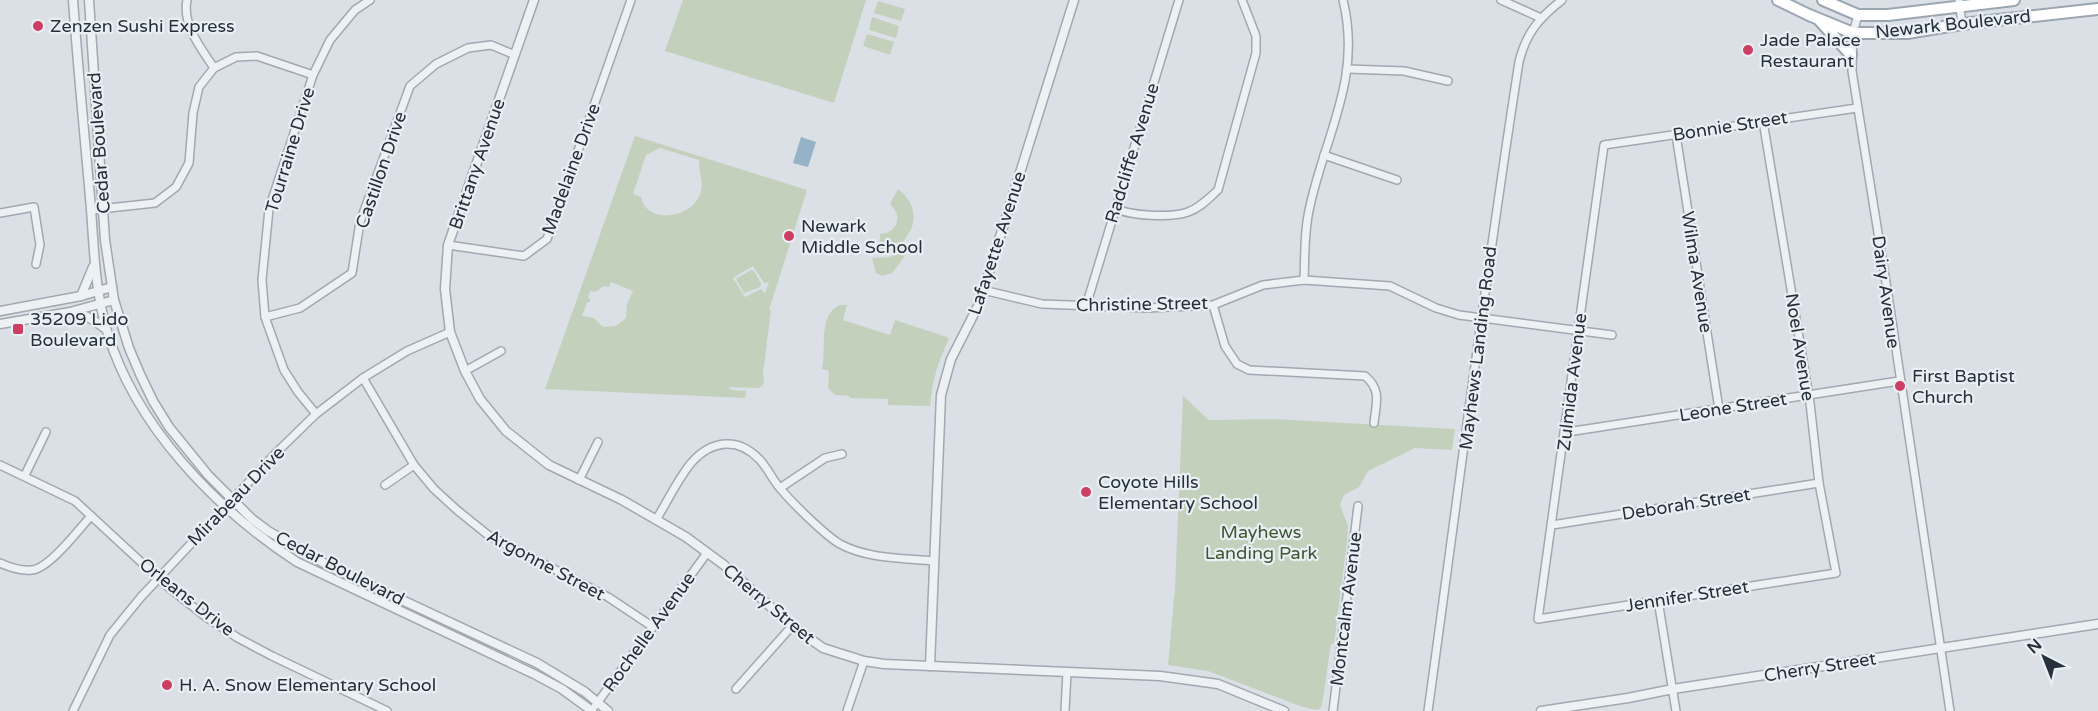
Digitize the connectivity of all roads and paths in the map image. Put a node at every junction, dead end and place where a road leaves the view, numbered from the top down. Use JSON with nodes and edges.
{"nodes":[{"id":1,"x":73,"y":0,"type":"edge"},
{"id":2,"x":89,"y":0,"type":"edge"},
{"id":3,"x":187,"y":0,"type":"edge"},
{"id":4,"x":369,"y":0,"type":"edge"},
{"id":5,"x":534,"y":0,"type":"edge"},
{"id":6,"x":631,"y":0,"type":"edge"},
{"id":7,"x":1074,"y":0,"type":"edge"},
{"id":8,"x":1179,"y":0,"type":"edge"},
{"id":9,"x":1242,"y":0,"type":"edge"},
{"id":10,"x":1343,"y":0,"type":"edge"},
{"id":11,"x":1501,"y":0,"type":"edge"},
{"id":12,"x":1562,"y":0,"type":"edge"},
{"id":13,"x":1778,"y":0,"type":"edge"},
{"id":14,"x":1823,"y":0,"type":"edge"},
{"id":15,"x":2014,"y":0,"type":"edge"},
{"id":16,"x":1959,"y":3,"type":"edge"},
{"id":17,"x":2098,"y":9,"type":"edge"},
{"id":18,"x":1858,"y":15,"type":"junction"},
{"id":19,"x":1541,"y":18,"type":"junction"},
{"id":20,"x":1818,"y":19,"type":"junction"},
{"id":21,"x":1962,"y":24,"type":"junction"},
{"id":22,"x":1853,"y":33,"type":"junction"},
{"id":23,"x":515,"y":55,"type":"junction"},
{"id":24,"x":1851,"y":55,"type":"junction"},
{"id":25,"x":214,"y":68,"type":"junction"},
{"id":26,"x":1348,"y":69,"type":"junction"},
{"id":27,"x":313,"y":75,"type":"junction"},
{"id":28,"x":1448,"y":81,"type":"dead end"},
{"id":29,"x":1857,"y":108,"type":"junction"},
{"id":30,"x":1763,"y":121,"type":"junction"},
{"id":31,"x":1676,"y":135,"type":"junction"},
{"id":32,"x":1604,"y":145,"type":"joint"},
{"id":33,"x":1324,"y":155,"type":"junction"},
{"id":34,"x":1397,"y":180,"type":"dead end"},
{"id":35,"x":103,"y":208,"type":"junction"},
{"id":36,"x":1114,"y":208,"type":"junction"},
{"id":37,"x":91,"y":210,"type":"junction"},
{"id":38,"x":0,"y":213,"type":"edge"},
{"id":39,"x":448,"y":245,"type":"junction"},
{"id":40,"x":94,"y":260,"type":"junction"},
{"id":41,"x":36,"y":264,"type":"dead end"},
{"id":42,"x":1304,"y":280,"type":"junction"},
{"id":43,"x":112,"y":287,"type":"junction"},
{"id":44,"x":99,"y":291,"type":"junction"},
{"id":45,"x":983,"y":291,"type":"junction"},
{"id":46,"x":81,"y":296,"type":"junction"},
{"id":47,"x":114,"y":300,"type":"junction"},
{"id":48,"x":102,"y":303,"type":"junction"},
{"id":49,"x":1214,"y":305,"type":"junction"},
{"id":50,"x":1086,"y":306,"type":"junction"},
{"id":51,"x":0,"y":311,"type":"edge"},
{"id":52,"x":70,"y":312,"type":"junction"},
{"id":53,"x":265,"y":317,"type":"junction"},
{"id":54,"x":1481,"y":319,"type":"junction"},
{"id":55,"x":0,"y":324,"type":"edge"},
{"id":56,"x":106,"y":329,"type":"junction"},
{"id":57,"x":1578,"y":331,"type":"junction"},
{"id":58,"x":450,"y":332,"type":"junction"},
{"id":59,"x":1612,"y":335,"type":"dead end"},
{"id":60,"x":501,"y":351,"type":"dead end"},
{"id":61,"x":465,"y":371,"type":"junction"},
{"id":62,"x":363,"y":378,"type":"junction"},
{"id":63,"x":1899,"y":381,"type":"junction"},
{"id":64,"x":1808,"y":395,"type":"junction"},
{"id":65,"x":1719,"y":409,"type":"junction"},
{"id":66,"x":316,"y":414,"type":"junction"},
{"id":67,"x":1374,"y":423,"type":"dead end"},
{"id":68,"x":1566,"y":430,"type":"junction"},
{"id":69,"x":46,"y":432,"type":"dead end"},
{"id":70,"x":598,"y":442,"type":"dead end"},
{"id":71,"x":842,"y":454,"type":"dead end"},
{"id":72,"x":0,"y":465,"type":"edge"},
{"id":73,"x":414,"y":465,"type":"junction"},
{"id":74,"x":24,"y":475,"type":"junction"},
{"id":75,"x":579,"y":480,"type":"junction"},
{"id":76,"x":1819,"y":483,"type":"junction"},
{"id":77,"x":385,"y":485,"type":"dead end"},
{"id":78,"x":780,"y":489,"type":"junction"},
{"id":79,"x":232,"y":500,"type":"junction"},
{"id":80,"x":1358,"y":506,"type":"dead end"},
{"id":81,"x":225,"y":507,"type":"junction"},
{"id":82,"x":92,"y":516,"type":"junction"},
{"id":83,"x":656,"y":520,"type":"junction"},
{"id":84,"x":1552,"y":525,"type":"junction"},
{"id":85,"x":707,"y":553,"type":"junction"},
{"id":86,"x":934,"y":561,"type":"junction"},
{"id":87,"x":0,"y":563,"type":"edge"},
{"id":88,"x":1836,"y":573,"type":"joint"},
{"id":89,"x":158,"y":578,"type":"junction"},
{"id":90,"x":1658,"y":600,"type":"junction"},
{"id":91,"x":1538,"y":620,"type":"joint"},
{"id":92,"x":2098,"y":624,"type":"edge"},
{"id":93,"x":792,"y":626,"type":"junction"},
{"id":94,"x":653,"y":627,"type":"junction"},
{"id":95,"x":1939,"y":649,"type":"junction"},
{"id":96,"x":864,"y":661,"type":"junction"},
{"id":97,"x":930,"y":666,"type":"junction"},
{"id":98,"x":1067,"y":672,"type":"junction"},
{"id":99,"x":736,"y":689,"type":"dead end"},
{"id":100,"x":1673,"y":689,"type":"junction"},
{"id":101,"x":598,"y":702,"type":"junction"},
{"id":102,"x":73,"y":711,"type":"edge"},
{"id":103,"x":387,"y":711,"type":"edge"},
{"id":104,"x":592,"y":711,"type":"edge"},
{"id":105,"x":609,"y":711,"type":"edge"},
{"id":106,"x":847,"y":711,"type":"edge"},
{"id":107,"x":1065,"y":711,"type":"edge"},
{"id":108,"x":1284,"y":711,"type":"edge"},
{"id":109,"x":1333,"y":711,"type":"edge"},
{"id":110,"x":1428,"y":711,"type":"edge"},
{"id":111,"x":1541,"y":711,"type":"edge"},
{"id":112,"x":1676,"y":711,"type":"edge"},
{"id":113,"x":1950,"y":711,"type":"edge"}],
"edges":[{"from":1,"to":37,"type":"street","name":"Cedar Boulevard"},
{"from":2,"to":35,"type":"street","name":"Cedar Boulevard"},
{"from":3,"to":25,"type":"street"},
{"from":4,"to":27,"type":"street","name":"Tourraine Drive"},
{"from":5,"to":23,"type":"street","name":"Brittany Avenue"},
{"from":6,"to":39,"type":"street","name":"Madelaine Drive"},
{"from":7,"to":45,"type":"street","name":"Lafayette Avenue"},
{"from":8,"to":36,"type":"street","name":"Radcliffe Avenue"},
{"from":9,"to":36,"type":"street"},
{"from":10,"to":26,"type":"street"},
{"from":11,"to":19,"type":"street"},
{"from":12,"to":19,"type":"street","name":"Mayhews Landing Road"},
{"from":13,"to":20,"type":"main road","name":"Newark Boulevard"},
{"from":14,"to":18,"type":"main road","name":"Newark Boulevard"},
{"from":15,"to":16,"type":"main road","name":"Newark Boulevard"},
{"from":16,"to":18,"type":"main road","name":"Newark Boulevard"},
{"from":16,"to":21,"type":"street"},
{"from":17,"to":21,"type":"main road","name":"Newark Boulevard"},
{"from":18,"to":22,"type":"street","name":"Dairy Avenue"},
{"from":19,"to":54,"type":"street","name":"Mayhews Landing Road"},
{"from":20,"to":22,"type":"main road","name":"Newark Boulevard"},
{"from":20,"to":24,"type":"main road"},
{"from":21,"to":22,"type":"main road","name":"Newark Boulevard"},
{"from":22,"to":24,"type":"street","name":"Dairy Avenue"},
{"from":23,"to":39,"type":"street","name":"Brittany Avenue"},
{"from":23,"to":53,"type":"street","name":"Castillon Drive"},
{"from":24,"to":29,"type":"street","name":"Dairy Avenue"},
{"from":25,"to":27,"type":"street"},
{"from":25,"to":35,"type":"street"},
{"from":26,"to":28,"type":"street"},
{"from":26,"to":33,"type":"street"},
{"from":27,"to":53,"type":"street","name":"Tourraine Drive"},
{"from":29,"to":30,"type":"street","name":"Bonnie Street"},
{"from":29,"to":63,"type":"street","name":"Dairy Avenue"},
{"from":30,"to":31,"type":"street","name":"Bonnie Street"},
{"from":30,"to":64,"type":"street","name":"Noel Avenue"},
{"from":31,"to":32,"type":"street","name":"Bonnie Street"},
{"from":31,"to":65,"type":"street","name":"Wilma Avenue"},
{"from":32,"to":57,"type":"street","name":"Zulmida Avenue"},
{"from":33,"to":34,"type":"street"},
{"from":33,"to":42,"type":"street"},
{"from":35,"to":37,"type":"street"},
{"from":35,"to":43,"type":"street","name":"Cedar Boulevard"},
{"from":36,"to":50,"type":"street","name":"Radcliffe Avenue"},
{"from":37,"to":40,"type":"street","name":"Cedar Boulevard"},
{"from":38,"to":41,"type":"street"},
{"from":39,"to":58,"type":"street","name":"Brittany Avenue"},
{"from":40,"to":44,"type":"street","name":"Cedar Boulevard"},
{"from":40,"to":46,"type":"street"},
{"from":42,"to":49,"type":"street","name":"Christine Street"},
{"from":42,"to":54,"type":"street","name":"Christine Street"},
{"from":43,"to":44,"type":"street"},
{"from":43,"to":47,"type":"street","name":"Cedar Boulevard"},
{"from":44,"to":46,"type":"street"},
{"from":44,"to":48,"type":"street","name":"Cedar Boulevard"},
{"from":45,"to":50,"type":"street","name":"Christine Street"},
{"from":45,"to":86,"type":"street","name":"Lafayette Avenue"},
{"from":46,"to":51,"type":"street"},
{"from":47,"to":48,"type":"street"},
{"from":47,"to":79,"type":"street","name":"Cedar Boulevard"},
{"from":48,"to":52,"type":"street"},
{"from":48,"to":56,"type":"street","name":"Cedar Boulevard"},
{"from":49,"to":50,"type":"street","name":"Christine Street"},
{"from":49,"to":67,"type":"street"},
{"from":52,"to":55,"type":"street"},
{"from":52,"to":56,"type":"street"},
{"from":53,"to":66,"type":"street","name":"Tourraine Drive"},
{"from":54,"to":57,"type":"street","name":"Christine Street"},
{"from":54,"to":110,"type":"street","name":"Mayhews Landing Road"},
{"from":56,"to":81,"type":"street","name":"Cedar Boulevard"},
{"from":57,"to":59,"type":"street","name":"Christine Street"},
{"from":57,"to":68,"type":"street","name":"Zulmida Avenue"},
{"from":58,"to":61,"type":"street","name":"Cherry Street"},
{"from":58,"to":62,"type":"street","name":"Mirabeau Drive"},
{"from":60,"to":61,"type":"street"},
{"from":61,"to":75,"type":"street","name":"Cherry Street"},
{"from":62,"to":66,"type":"street","name":"Mirabeau Drive"},
{"from":62,"to":73,"type":"street","name":"Argonne Street"},
{"from":63,"to":64,"type":"street","name":"Leone Street"},
{"from":63,"to":95,"type":"street","name":"Dairy Avenue"},
{"from":64,"to":65,"type":"street","name":"Leone Street"},
{"from":64,"to":76,"type":"street","name":"Noel Avenue"},
{"from":65,"to":68,"type":"street","name":"Leone Street"},
{"from":66,"to":79,"type":"street","name":"Mirabeau Drive"},
{"from":68,"to":84,"type":"street","name":"Zulmida Avenue"},
{"from":69,"to":74,"type":"street"},
{"from":70,"to":75,"type":"street"},
{"from":71,"to":78,"type":"street"},
{"from":72,"to":74,"type":"street","name":"Orleans Drive"},
{"from":73,"to":77,"type":"street"},
{"from":73,"to":94,"type":"street","name":"Argonne Street"},
{"from":74,"to":82,"type":"street","name":"Orleans Drive"},
{"from":75,"to":83,"type":"street","name":"Cherry Street"},
{"from":76,"to":84,"type":"street","name":"Deborah Street"},
{"from":76,"to":88,"type":"street","name":"Noel Avenue"},
{"from":78,"to":83,"type":"street"},
{"from":78,"to":86,"type":"street"},
{"from":79,"to":81,"type":"street","name":"Mirabeau Drive"},
{"from":79,"to":101,"type":"street","name":"Cedar Boulevard"},
{"from":80,"to":109,"type":"street","name":"Montcalm Avenue"},
{"from":81,"to":89,"type":"street","name":"Mirabeau Drive"},
{"from":81,"to":104,"type":"street","name":"Cedar Boulevard"},
{"from":82,"to":87,"type":"street"},
{"from":82,"to":89,"type":"street","name":"Orleans Drive"},
{"from":83,"to":85,"type":"street","name":"Cherry Street"},
{"from":84,"to":91,"type":"street","name":"Zulmida Avenue"},
{"from":85,"to":93,"type":"street","name":"Cherry Street"},
{"from":85,"to":94,"type":"street","name":"Rochelle Avenue"},
{"from":86,"to":97,"type":"street","name":"Lafayette Avenue"},
{"from":88,"to":90,"type":"street","name":"Jennifer Street"},
{"from":89,"to":102,"type":"street","name":"Mirabeau Drive"},
{"from":89,"to":103,"type":"street","name":"Orleans Drive"},
{"from":90,"to":91,"type":"street","name":"Jennifer Street"},
{"from":90,"to":100,"type":"street"},
{"from":92,"to":95,"type":"street","name":"Cherry Street"},
{"from":93,"to":96,"type":"street","name":"Cherry Street"},
{"from":93,"to":99,"type":"street"},
{"from":94,"to":101,"type":"street","name":"Rochelle Avenue"},
{"from":95,"to":100,"type":"street","name":"Cherry Street"},
{"from":95,"to":113,"type":"street","name":"Dairy Avenue"},
{"from":96,"to":97,"type":"street","name":"Cherry Street"},
{"from":96,"to":106,"type":"street"},
{"from":97,"to":98,"type":"street","name":"Cherry Street"},
{"from":98,"to":107,"type":"street"},
{"from":98,"to":108,"type":"street","name":"Cherry Street"},
{"from":100,"to":111,"type":"street","name":"Cherry Street"},
{"from":100,"to":112,"type":"street"},
{"from":101,"to":104,"type":"street","name":"Rochelle Avenue"},
{"from":101,"to":105,"type":"street","name":"Cedar Boulevard"}]}
